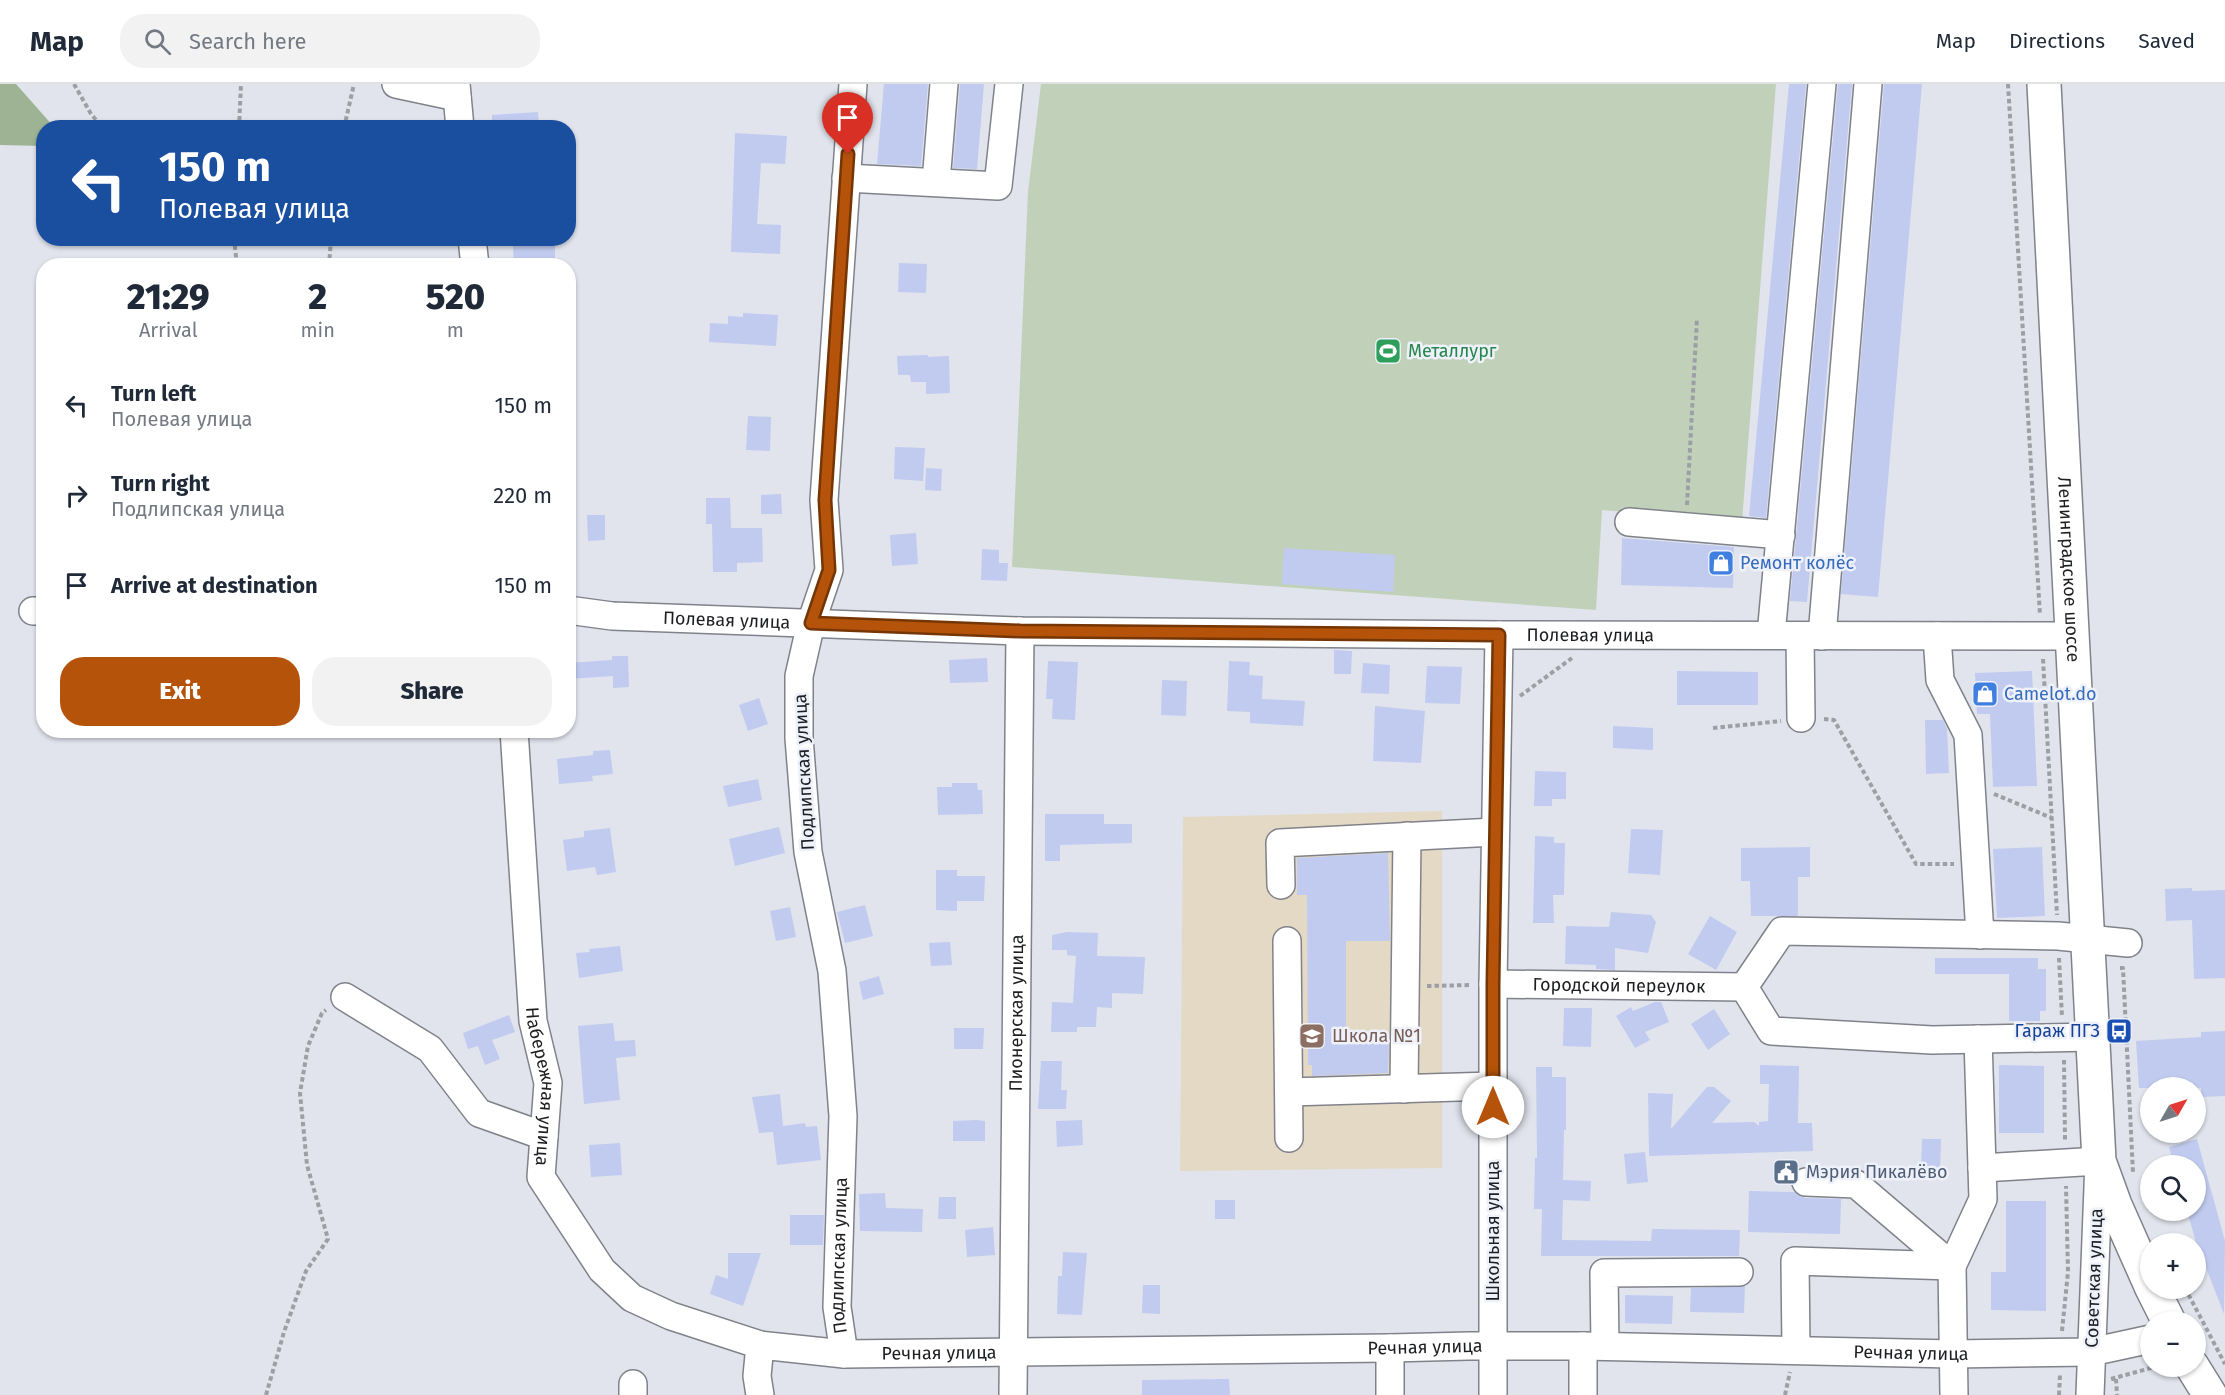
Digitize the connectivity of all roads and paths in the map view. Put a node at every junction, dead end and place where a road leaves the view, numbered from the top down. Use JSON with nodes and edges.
{"nodes":[{"id":1,"x":74,"y":84,"type":"edge"},
{"id":2,"x":241,"y":84,"type":"edge"},
{"id":3,"x":354,"y":84,"type":"edge"},
{"id":4,"x":396,"y":84,"type":"edge"},
{"id":5,"x":853,"y":84,"type":"edge"},
{"id":6,"x":944,"y":84,"type":"edge"},
{"id":7,"x":1009,"y":84,"type":"edge"},
{"id":8,"x":1822,"y":84,"type":"edge"},
{"id":9,"x":1868,"y":84,"type":"edge"},
{"id":10,"x":2008,"y":84,"type":"edge"},
{"id":11,"x":2044,"y":84,"type":"edge"},
{"id":12,"x":457,"y":91,"type":"edge"},
{"id":13,"x":96,"y":120,"type":"edge"},
{"id":14,"x":239,"y":120,"type":"edge"},
{"id":15,"x":346,"y":120,"type":"edge"},
{"id":16,"x":459,"y":120,"type":"edge"},
{"id":17,"x":846,"y":178,"type":"junction"},
{"id":18,"x":936,"y":182,"type":"junction"},
{"id":19,"x":1697,"y":318,"type":"dead end"},
{"id":20,"x":1629,"y":522,"type":"dead end"},
{"id":21,"x":1686,"y":527,"type":"junction"},
{"id":22,"x":1781,"y":535,"type":"junction"},
{"id":23,"x":576,"y":611,"type":"edge"},
{"id":24,"x":811,"y":623,"type":"junction"},
{"id":25,"x":1020,"y":631,"type":"junction"},
{"id":26,"x":1499,"y":635,"type":"junction"},
{"id":27,"x":1771,"y":635,"type":"junction"},
{"id":28,"x":1811,"y":636,"type":"junction"},
{"id":29,"x":1937,"y":636,"type":"junction"},
{"id":30,"x":2057,"y":636,"type":"junction"},
{"id":31,"x":1575,"y":656,"type":"dead end"},
{"id":32,"x":1519,"y":697,"type":"dead end"},
{"id":33,"x":1802,"y":718,"type":"junction"},
{"id":34,"x":1713,"y":728,"type":"dead end"},
{"id":35,"x":515,"y":738,"type":"edge"},
{"id":36,"x":1971,"y":785,"type":"junction"},
{"id":37,"x":2052,"y":818,"type":"junction"},
{"id":38,"x":1495,"y":832,"type":"junction"},
{"id":39,"x":1407,"y":836,"type":"junction"},
{"id":40,"x":1976,"y":864,"type":"junction"},
{"id":41,"x":1281,"y":885,"type":"dead end"},
{"id":42,"x":1980,"y":935,"type":"junction"},
{"id":43,"x":2072,"y":938,"type":"junction"},
{"id":44,"x":1287,"y":941,"type":"dead end"},
{"id":45,"x":2126,"y":955,"type":"joint"},
{"id":46,"x":1493,"y":984,"type":"junction"},
{"id":47,"x":1405,"y":987,"type":"junction"},
{"id":48,"x":1744,"y":987,"type":"junction"},
{"id":49,"x":345,"y":997,"type":"joint"},
{"id":50,"x":2078,"y":1037,"type":"junction"},
{"id":51,"x":1978,"y":1039,"type":"junction"},
{"id":52,"x":1493,"y":1086,"type":"junction"},
{"id":53,"x":1404,"y":1089,"type":"junction"},
{"id":54,"x":1289,"y":1092,"type":"junction"},
{"id":55,"x":544,"y":1137,"type":"junction"},
{"id":56,"x":1289,"y":1138,"type":"dead end"},
{"id":57,"x":2099,"y":1161,"type":"junction"},
{"id":58,"x":2065,"y":1163,"type":"junction"},
{"id":59,"x":1982,"y":1168,"type":"junction"},
{"id":60,"x":2133,"y":1179,"type":"dead end"},
{"id":61,"x":1806,"y":1182,"type":"dead end"},
{"id":62,"x":2140,"y":1260,"type":"edge"},
{"id":63,"x":1952,"y":1266,"type":"junction"},
{"id":64,"x":1739,"y":1272,"type":"dead end"},
{"id":65,"x":2191,"y":1299,"type":"edge"},
{"id":66,"x":2140,"y":1341,"type":"edge"},
{"id":67,"x":760,"y":1345,"type":"junction"},
{"id":68,"x":1493,"y":1346,"type":"junction"},
{"id":69,"x":1594,"y":1346,"type":"junction"},
{"id":70,"x":1390,"y":1348,"type":"junction"},
{"id":71,"x":1796,"y":1349,"type":"junction"},
{"id":72,"x":1014,"y":1352,"type":"junction"},
{"id":73,"x":2091,"y":1352,"type":"junction"},
{"id":74,"x":2060,"y":1353,"type":"junction"},
{"id":75,"x":844,"y":1354,"type":"junction"},
{"id":76,"x":1953,"y":1354,"type":"junction"},
{"id":77,"x":2225,"y":1364,"type":"edge"},
{"id":78,"x":2140,"y":1372,"type":"edge"},
{"id":79,"x":2199,"y":1377,"type":"edge"},
{"id":80,"x":266,"y":1395,"type":"edge"},
{"id":81,"x":760,"y":1395,"type":"edge"},
{"id":82,"x":1013,"y":1395,"type":"edge"},
{"id":83,"x":1390,"y":1395,"type":"edge"},
{"id":84,"x":1493,"y":1395,"type":"edge"},
{"id":85,"x":1583,"y":1395,"type":"edge"},
{"id":86,"x":1954,"y":1395,"type":"edge"},
{"id":87,"x":2059,"y":1395,"type":"edge"},
{"id":88,"x":2090,"y":1395,"type":"edge"},
{"id":89,"x":2117,"y":1395,"type":"edge"},
{"id":90,"x":2210,"y":1395,"type":"edge"}],
"edges":[{"from":1,"to":13,"type":"path"},
{"from":2,"to":14,"type":"path"},
{"from":3,"to":15,"type":"path"},
{"from":4,"to":12,"type":"street"},
{"from":5,"to":17,"type":"street","name":"Подлипская улица"},
{"from":6,"to":18,"type":"street"},
{"from":7,"to":18,"type":"street"},
{"from":8,"to":22,"type":"street"},
{"from":9,"to":28,"type":"street"},
{"from":10,"to":30,"type":"path"},
{"from":11,"to":30,"type":"main road","name":"Ленинградское шоссе"},
{"from":12,"to":16,"type":"street"},
{"from":17,"to":18,"type":"street"},
{"from":17,"to":24,"type":"street","name":"Подлипская улица"},
{"from":19,"to":21,"type":"path"},
{"from":20,"to":21,"type":"street"},
{"from":21,"to":22,"type":"street"},
{"from":22,"to":27,"type":"street"},
{"from":23,"to":24,"type":"street","name":"Полевая улица"},
{"from":24,"to":25,"type":"street","name":"Полевая улица"},
{"from":24,"to":75,"type":"street","name":"Подлипская улица"},
{"from":25,"to":26,"type":"street","name":"Полевая улица"},
{"from":25,"to":72,"type":"street","name":"Пионерская улица"},
{"from":26,"to":27,"type":"street","name":"Полевая улица"},
{"from":26,"to":38,"type":"street","name":"Школьная улица"},
{"from":27,"to":28,"type":"street","name":"Полевая улица"},
{"from":28,"to":29,"type":"street","name":"Полевая улица"},
{"from":28,"to":33,"type":"street"},
{"from":29,"to":30,"type":"street","name":"Полевая улица"},
{"from":29,"to":36,"type":"street"},
{"from":30,"to":37,"type":"path"},
{"from":30,"to":43,"type":"main road","name":"Ленинградское шоссе"},
{"from":31,"to":32,"type":"path"},
{"from":33,"to":34,"type":"path"},
{"from":33,"to":40,"type":"path"},
{"from":35,"to":55,"type":"street","name":"Набережная улица"},
{"from":36,"to":37,"type":"path"},
{"from":36,"to":40,"type":"street"},
{"from":37,"to":43,"type":"path"},
{"from":38,"to":39,"type":"street"},
{"from":38,"to":46,"type":"street","name":"Школьная улица"},
{"from":39,"to":41,"type":"street"},
{"from":39,"to":47,"type":"street"},
{"from":40,"to":42,"type":"street"},
{"from":42,"to":43,"type":"street"},
{"from":42,"to":48,"type":"street"},
{"from":43,"to":45,"type":"street"},
{"from":43,"to":50,"type":"main road","name":"Ленинградское шоссе"},
{"from":43,"to":50,"type":"path"},
{"from":44,"to":54,"type":"street"},
{"from":45,"to":60,"type":"path"},
{"from":46,"to":47,"type":"path"},
{"from":46,"to":48,"type":"street","name":"Городской переулок"},
{"from":46,"to":52,"type":"street","name":"Школьная улица"},
{"from":47,"to":53,"type":"street"},
{"from":48,"to":51,"type":"street"},
{"from":49,"to":55,"type":"street"},
{"from":49,"to":80,"type":"path"},
{"from":50,"to":51,"type":"street"},
{"from":50,"to":57,"type":"main road","name":"Ленинградское шоссе"},
{"from":50,"to":58,"type":"path"},
{"from":51,"to":59,"type":"street"},
{"from":52,"to":53,"type":"street"},
{"from":52,"to":68,"type":"street","name":"Школьная улица"},
{"from":53,"to":54,"type":"street"},
{"from":54,"to":56,"type":"street"},
{"from":55,"to":67,"type":"street","name":"Набережная улица"},
{"from":57,"to":58,"type":"street"},
{"from":57,"to":62,"type":"main road","name":"Ленинградское шоссе"},
{"from":57,"to":73,"type":"street","name":"Советская улица"},
{"from":58,"to":59,"type":"street"},
{"from":58,"to":74,"type":"path"},
{"from":59,"to":63,"type":"street"},
{"from":61,"to":63,"type":"street"},
{"from":63,"to":71,"type":"street"},
{"from":63,"to":76,"type":"street"},
{"from":64,"to":69,"type":"street"},
{"from":65,"to":77,"type":"path"},
{"from":66,"to":73,"type":"street","name":"Речная улица"},
{"from":67,"to":75,"type":"street","name":"Речная улица"},
{"from":67,"to":81,"type":"street"},
{"from":68,"to":69,"type":"street","name":"Речная улица"},
{"from":68,"to":70,"type":"street","name":"Речная улица"},
{"from":68,"to":84,"type":"street","name":"Школьная улица"},
{"from":69,"to":71,"type":"street","name":"Речная улица"},
{"from":69,"to":85,"type":"street"},
{"from":70,"to":72,"type":"street","name":"Речная улица"},
{"from":70,"to":83,"type":"street"},
{"from":71,"to":76,"type":"street","name":"Речная улица"},
{"from":72,"to":75,"type":"street","name":"Речная улица"},
{"from":72,"to":82,"type":"street","name":"Пионерская улица"},
{"from":73,"to":74,"type":"street","name":"Речная улица"},
{"from":73,"to":88,"type":"street","name":"Советская улица"},
{"from":74,"to":76,"type":"street","name":"Речная улица"},
{"from":74,"to":87,"type":"path"},
{"from":76,"to":86,"type":"street"},
{"from":78,"to":89,"type":"path"},
{"from":79,"to":90,"type":"main road"}]}
